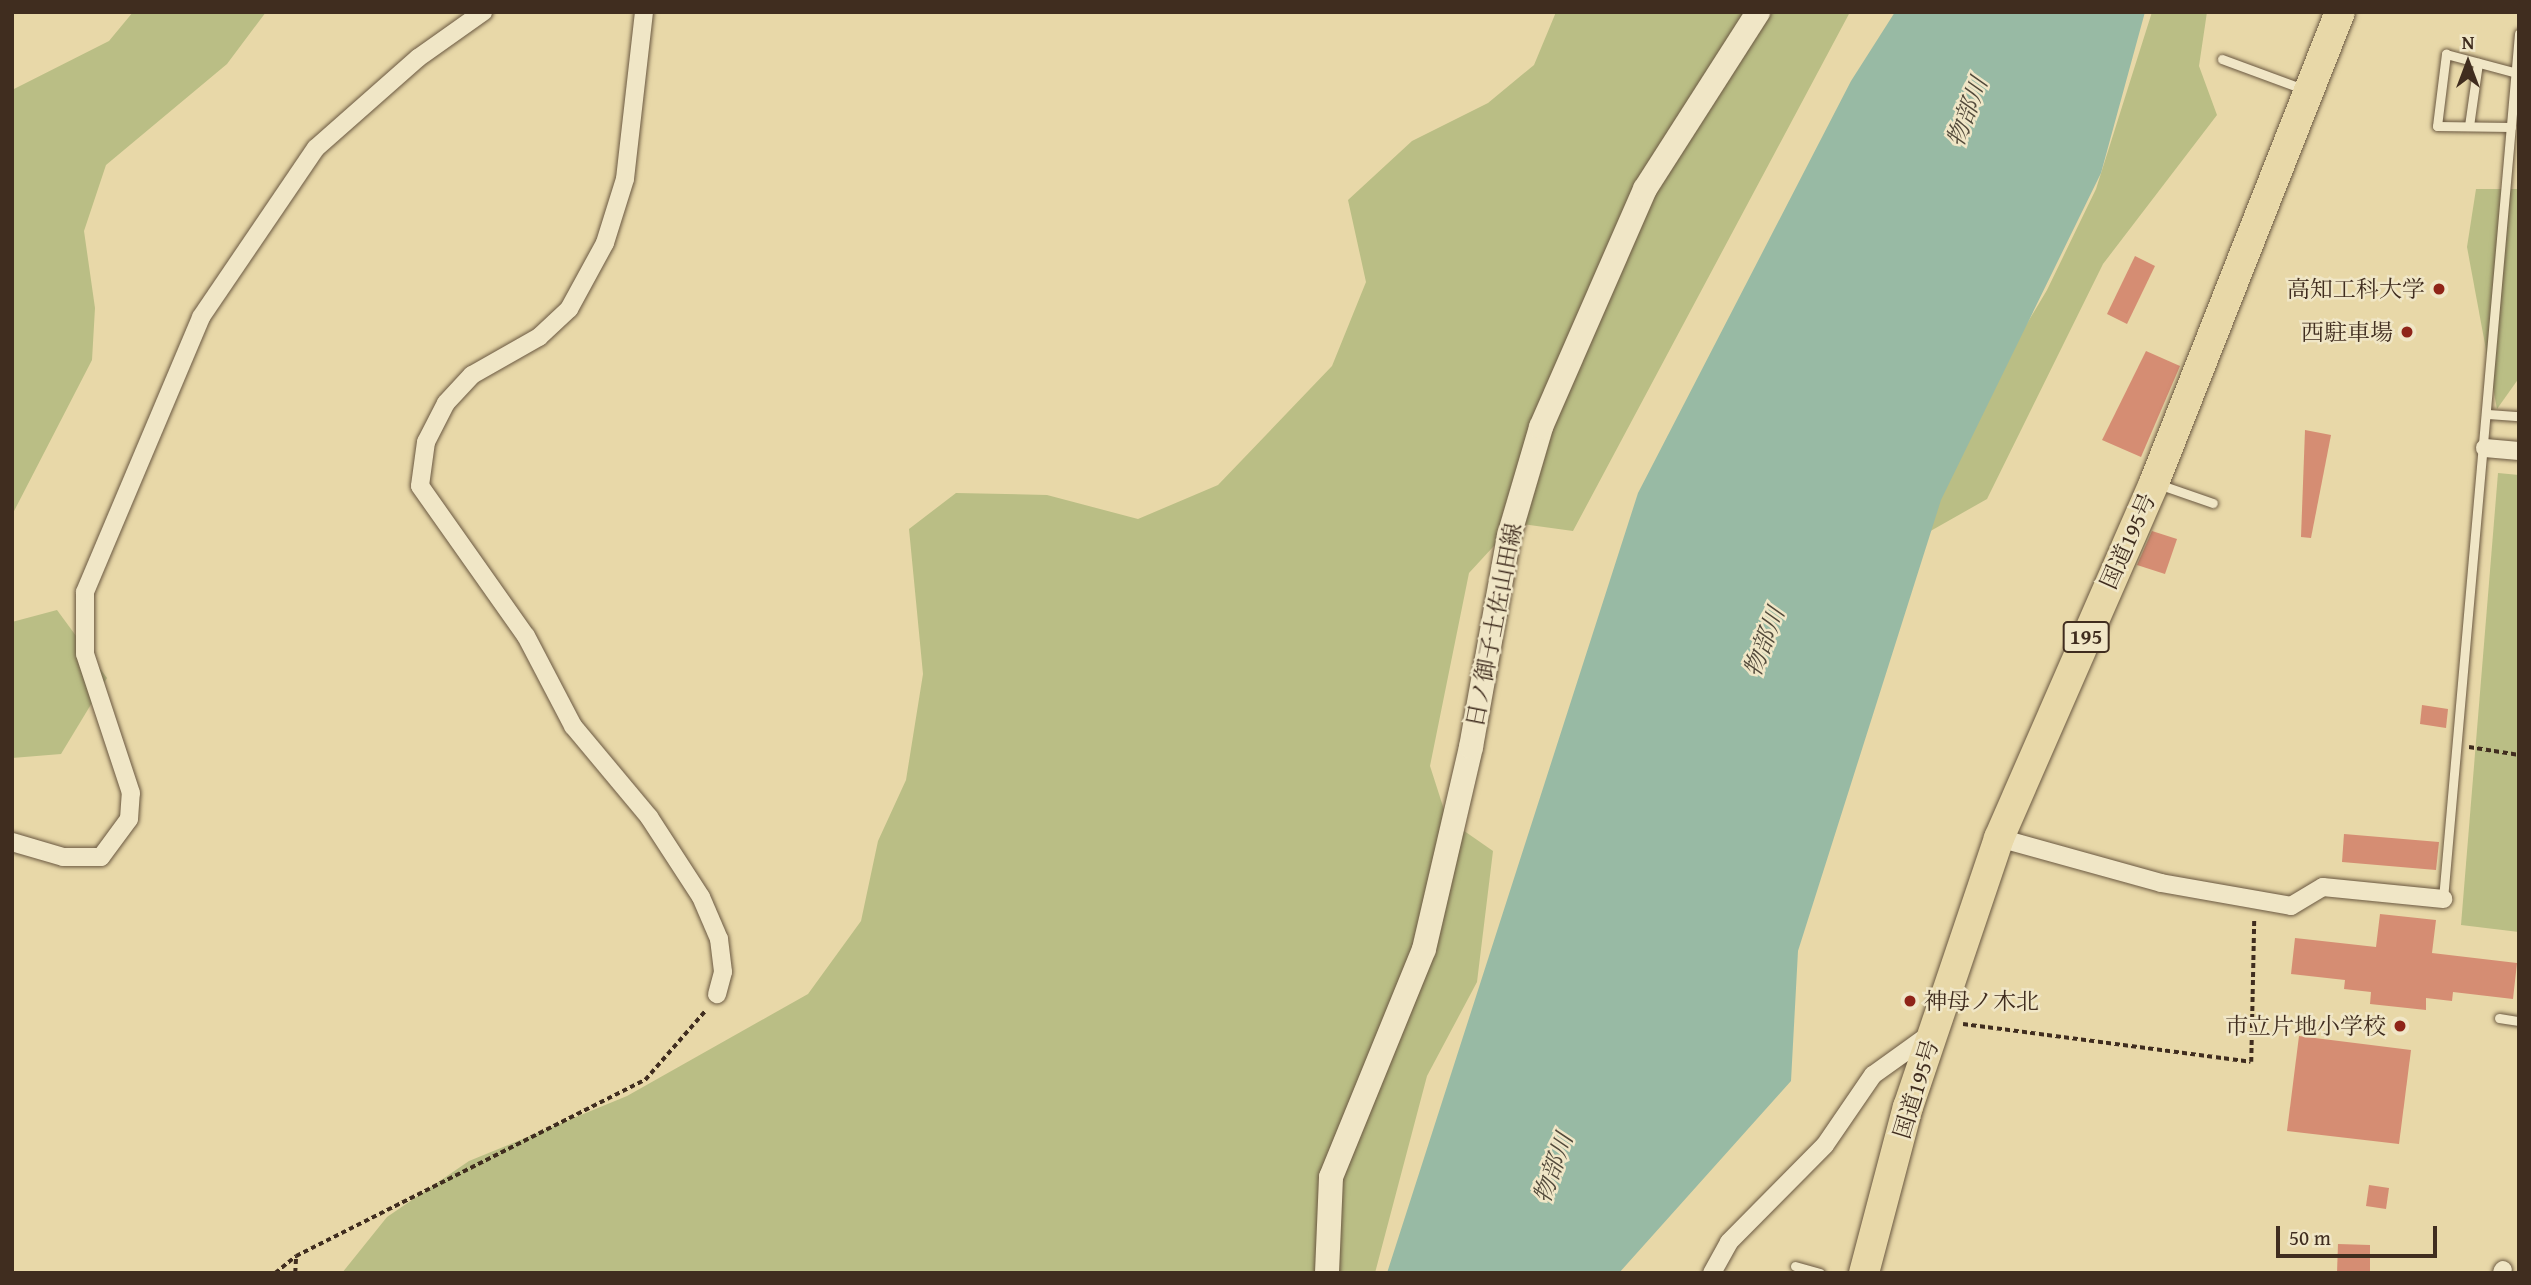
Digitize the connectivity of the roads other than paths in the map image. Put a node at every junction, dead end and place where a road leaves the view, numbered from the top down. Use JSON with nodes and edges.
{"nodes":[{"id":1,"x":483,"y":12,"type":"edge"},
{"id":2,"x":644,"y":12,"type":"edge"},
{"id":3,"x":1758,"y":12,"type":"edge"},
{"id":4,"x":2340,"y":12,"type":"edge"},
{"id":5,"x":2519,"y":33,"type":"edge"},
{"id":6,"x":2222,"y":59,"type":"dead end"},
{"id":7,"x":2478,"y":63,"type":"junction"},
{"id":8,"x":2513,"y":72,"type":"junction"},
{"id":9,"x":2308,"y":91,"type":"junction"},
{"id":10,"x":2469,"y":126,"type":"junction"},
{"id":11,"x":2511,"y":127,"type":"junction"},
{"id":12,"x":2488,"y":414,"type":"junction"},
{"id":13,"x":2519,"y":416,"type":"edge"},
{"id":14,"x":2485,"y":448,"type":"junction"},
{"id":15,"x":2519,"y":451,"type":"edge"},
{"id":16,"x":2154,"y":483,"type":"junction"},
{"id":17,"x":2213,"y":503,"type":"dead end"},
{"id":18,"x":1999,"y":838,"type":"junction"},
{"id":19,"x":12,"y":842,"type":"edge"},
{"id":20,"x":2443,"y":899,"type":"joint"},
{"id":21,"x":717,"y":994,"type":"road end"},
{"id":22,"x":2498,"y":1018,"type":"dead end"},
{"id":23,"x":2519,"y":1021,"type":"edge"},
{"id":24,"x":1934,"y":1026,"type":"junction"},
{"id":25,"x":1796,"y":1266,"type":"dead end"},
{"id":26,"x":1327,"y":1273,"type":"edge"},
{"id":27,"x":1712,"y":1273,"type":"edge"},
{"id":28,"x":1821,"y":1273,"type":"edge"},
{"id":29,"x":1864,"y":1273,"type":"edge"}],
"edges":[{"from":1,"to":19,"type":"street"},
{"from":2,"to":21,"type":"street"},
{"from":3,"to":26,"type":"main road","name":"日ノ御子土佐山田線"},
{"from":4,"to":9,"type":"highway","name":"国道195号","number":"195"},
{"from":5,"to":8,"type":"lane"},
{"from":6,"to":9,"type":"lane"},
{"from":7,"to":8,"type":"lane"},
{"from":7,"to":10,"type":"lane"},
{"from":7,"to":10,"type":"lane"},
{"from":8,"to":11,"type":"lane"},
{"from":9,"to":16,"type":"highway","name":"国道195号","number":"195"},
{"from":10,"to":11,"type":"lane"},
{"from":11,"to":12,"type":"lane"},
{"from":12,"to":13,"type":"lane"},
{"from":12,"to":14,"type":"lane"},
{"from":14,"to":15,"type":"street"},
{"from":14,"to":20,"type":"lane"},
{"from":16,"to":17,"type":"lane"},
{"from":16,"to":18,"type":"highway","name":"国道195号","number":"195"},
{"from":18,"to":20,"type":"street"},
{"from":18,"to":24,"type":"highway","name":"国道195号","number":"195"},
{"from":22,"to":23,"type":"lane"},
{"from":24,"to":27,"type":"street"},
{"from":24,"to":29,"type":"highway","name":"国道195号","number":"195"},
{"from":25,"to":28,"type":"lane"}]}
